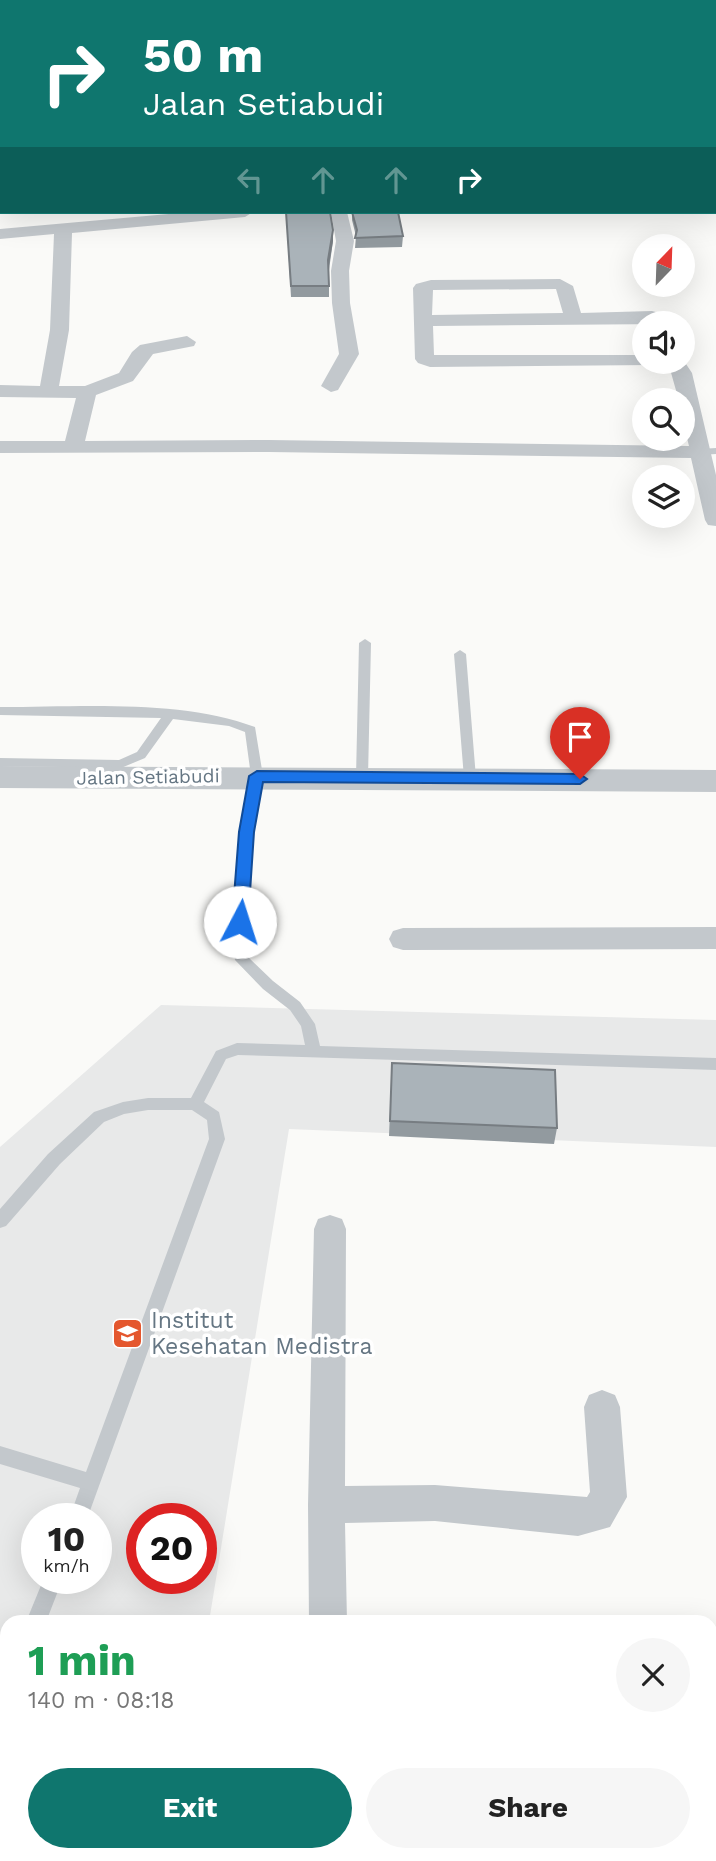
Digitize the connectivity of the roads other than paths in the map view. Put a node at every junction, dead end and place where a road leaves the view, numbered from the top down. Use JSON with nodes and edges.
{"nodes":[{"id":1,"x":27,"y":214,"type":"edge"},
{"id":2,"x":221,"y":214,"type":"edge"},
{"id":3,"x":339,"y":214,"type":"edge"},
{"id":4,"x":63,"y":227,"type":"junction"},
{"id":5,"x":34,"y":231,"type":"junction"},
{"id":6,"x":0,"y":234,"type":"edge"},
{"id":7,"x":573,"y":317,"type":"junction"},
{"id":8,"x":632,"y":317,"type":"edge"},
{"id":9,"x":424,"y":321,"type":"junction"},
{"id":10,"x":187,"y":342,"type":"dead end"},
{"id":11,"x":632,"y":361,"type":"edge"},
{"id":12,"x":682,"y":374,"type":"edge"},
{"id":13,"x":331,"y":386,"type":"dead end"},
{"id":14,"x":0,"y":391,"type":"edge"},
{"id":15,"x":48,"y":391,"type":"junction"},
{"id":16,"x":87,"y":392,"type":"junction"},
{"id":17,"x":0,"y":447,"type":"edge"},
{"id":18,"x":74,"y":448,"type":"junction"},
{"id":19,"x":708,"y":451,"type":"edge"},
{"id":20,"x":715,"y":512,"type":"edge"},
{"id":21,"x":365,"y":643,"type":"dead end"},
{"id":22,"x":460,"y":654,"type":"dead end"},
{"id":23,"x":0,"y":711,"type":"edge"},
{"id":24,"x":169,"y":716,"type":"junction"},
{"id":25,"x":0,"y":762,"type":"edge"},
{"id":26,"x":257,"y":776,"type":"junction"},
{"id":27,"x":0,"y":777,"type":"edge"},
{"id":28,"x":362,"y":778,"type":"junction"},
{"id":29,"x":470,"y":778,"type":"junction"},
{"id":30,"x":716,"y":781,"type":"edge"},
{"id":31,"x":716,"y":937,"type":"edge"},
{"id":32,"x":403,"y":939,"type":"dead end"},
{"id":33,"x":314,"y":1052,"type":"junction"},
{"id":34,"x":716,"y":1064,"type":"edge"},
{"id":35,"x":195,"y":1104,"type":"junction"},
{"id":36,"x":0,"y":1220,"type":"edge"},
{"id":37,"x":330,"y":1229,"type":"dead end"},
{"id":38,"x":602,"y":1407,"type":"dead end"},
{"id":39,"x":0,"y":1455,"type":"edge"},
{"id":40,"x":92,"y":1483,"type":"junction"},
{"id":41,"x":84,"y":1503,"type":"edge"},
{"id":42,"x":326,"y":1504,"type":"junction"},
{"id":43,"x":47,"y":1594,"type":"edge"},
{"id":44,"x":39,"y":1615,"type":"edge"},
{"id":45,"x":328,"y":1615,"type":"edge"}],
"edges":[{"from":1,"to":5,"type":"street"},
{"from":2,"to":4,"type":"street"},
{"from":3,"to":13,"type":"street"},
{"from":4,"to":5,"type":"street"},
{"from":4,"to":15,"type":"street"},
{"from":5,"to":6,"type":"street"},
{"from":7,"to":8,"type":"street"},
{"from":7,"to":9,"type":"street"},
{"from":7,"to":9,"type":"street"},
{"from":9,"to":11,"type":"street"},
{"from":10,"to":16,"type":"street"},
{"from":12,"to":19,"type":"street"},
{"from":14,"to":15,"type":"street"},
{"from":15,"to":16,"type":"street"},
{"from":16,"to":18,"type":"street"},
{"from":17,"to":18,"type":"street"},
{"from":18,"to":19,"type":"street"},
{"from":19,"to":20,"type":"street"},
{"from":21,"to":28,"type":"lane"},
{"from":22,"to":29,"type":"lane"},
{"from":23,"to":24,"type":"lane"},
{"from":24,"to":25,"type":"lane"},
{"from":24,"to":26,"type":"lane"},
{"from":26,"to":27,"type":"street","name":"Jalan Setiabudi"},
{"from":26,"to":28,"type":"street","name":"Jalan Setiabudi"},
{"from":26,"to":33,"type":"lane"},
{"from":28,"to":29,"type":"street","name":"Jalan Setiabudi"},
{"from":29,"to":30,"type":"street","name":"Jalan Setiabudi"},
{"from":31,"to":32,"type":"street"},
{"from":33,"to":34,"type":"lane"},
{"from":33,"to":35,"type":"lane"},
{"from":35,"to":36,"type":"lane"},
{"from":35,"to":40,"type":"lane"},
{"from":37,"to":42,"type":"street"},
{"from":38,"to":42,"type":"street"},
{"from":39,"to":40,"type":"lane"},
{"from":40,"to":41,"type":"lane"},
{"from":42,"to":45,"type":"street"},
{"from":43,"to":44,"type":"lane"}]}
